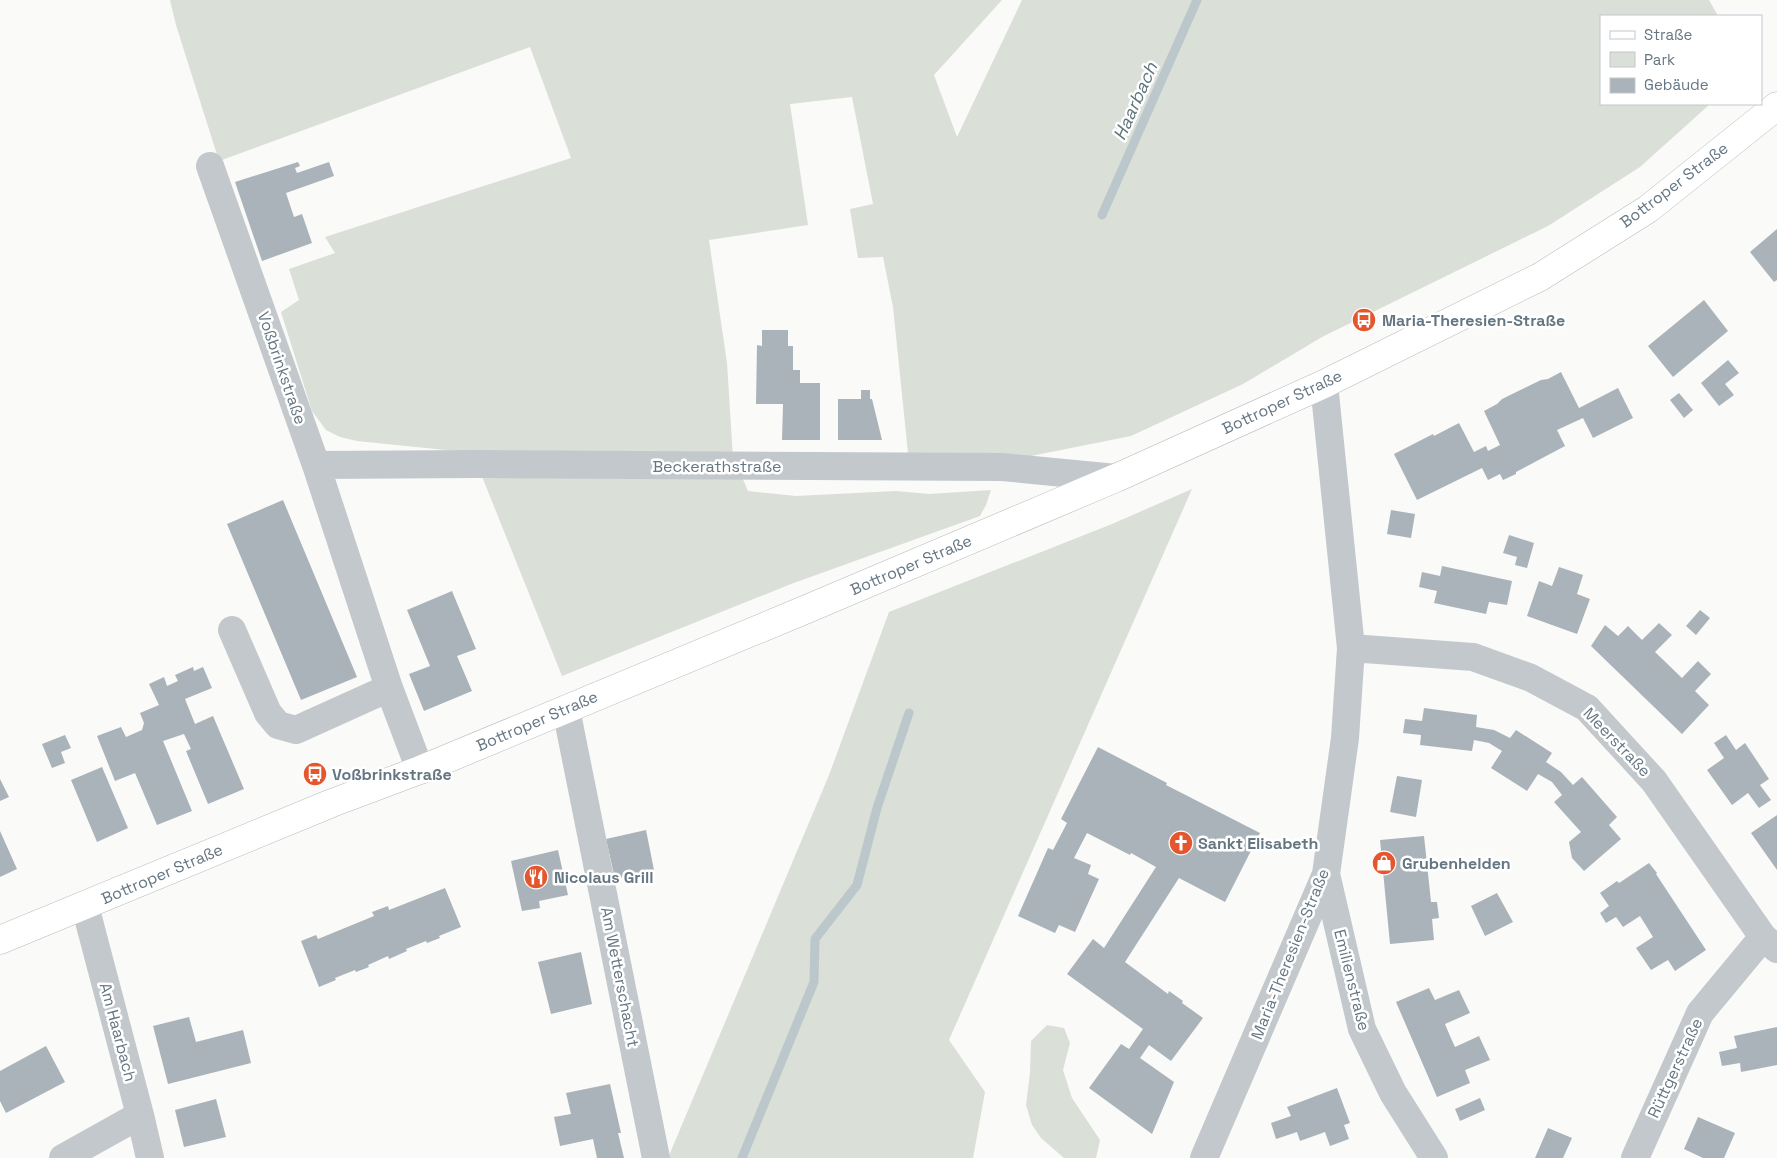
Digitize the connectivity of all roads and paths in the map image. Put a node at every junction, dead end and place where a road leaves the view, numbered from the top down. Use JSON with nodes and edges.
{"nodes":[{"id":1,"x":1777,"y":106,"type":"edge"},
{"id":2,"x":210,"y":166,"type":"dead end"},
{"id":3,"x":1324,"y":384,"type":"junction"},
{"id":4,"x":316,"y":464,"type":"junction"},
{"id":5,"x":1116,"y":478,"type":"junction"},
{"id":6,"x":232,"y":630,"type":"dead end"},
{"id":7,"x":1351,"y":648,"type":"junction"},
{"id":8,"x":389,"y":688,"type":"junction"},
{"id":9,"x":566,"y":709,"type":"junction"},
{"id":10,"x":420,"y":770,"type":"junction"},
{"id":11,"x":1326,"y":874,"type":"junction"},
{"id":12,"x":85,"y":906,"type":"junction"},
{"id":13,"x":0,"y":940,"type":"edge"},
{"id":14,"x":1770,"y":943,"type":"edge"},
{"id":15,"x":140,"y":1115,"type":"junction"},
{"id":16,"x":64,"y":1158,"type":"edge"},
{"id":17,"x":150,"y":1158,"type":"edge"},
{"id":18,"x":656,"y":1158,"type":"edge"},
{"id":19,"x":1204,"y":1158,"type":"edge"},
{"id":20,"x":1434,"y":1158,"type":"edge"},
{"id":21,"x":1635,"y":1158,"type":"edge"}],
"edges":[{"from":1,"to":3,"type":"main road","name":"Bottroper Straße"},
{"from":2,"to":4,"type":"street","name":"Voßbrinkstraße"},
{"from":3,"to":5,"type":"main road","name":"Bottroper Straße"},
{"from":3,"to":7,"type":"street","name":"Maria-Theresien-Straße"},
{"from":4,"to":5,"type":"street","name":"Beckerathstraße"},
{"from":4,"to":8,"type":"street","name":"Voßbrinkstraße"},
{"from":5,"to":9,"type":"main road","name":"Bottroper Straße"},
{"from":6,"to":8,"type":"street"},
{"from":7,"to":11,"type":"street","name":"Maria-Theresien-Straße"},
{"from":7,"to":14,"type":"street","name":"Meerstraße"},
{"from":8,"to":10,"type":"street","name":"Voßbrinkstraße"},
{"from":9,"to":10,"type":"main road","name":"Bottroper Straße"},
{"from":9,"to":18,"type":"street","name":"Am Wetterschacht"},
{"from":10,"to":12,"type":"main road","name":"Bottroper Straße"},
{"from":11,"to":19,"type":"street","name":"Maria-Theresien-Straße"},
{"from":11,"to":20,"type":"street","name":"Emilienstraße"},
{"from":12,"to":13,"type":"main road","name":"Bottroper Straße"},
{"from":12,"to":15,"type":"street","name":"Am Haarbach"},
{"from":14,"to":21,"type":"street","name":"Rüttgerstraße"},
{"from":15,"to":16,"type":"street"},
{"from":15,"to":17,"type":"street","name":"Am Haarbach"}]}
